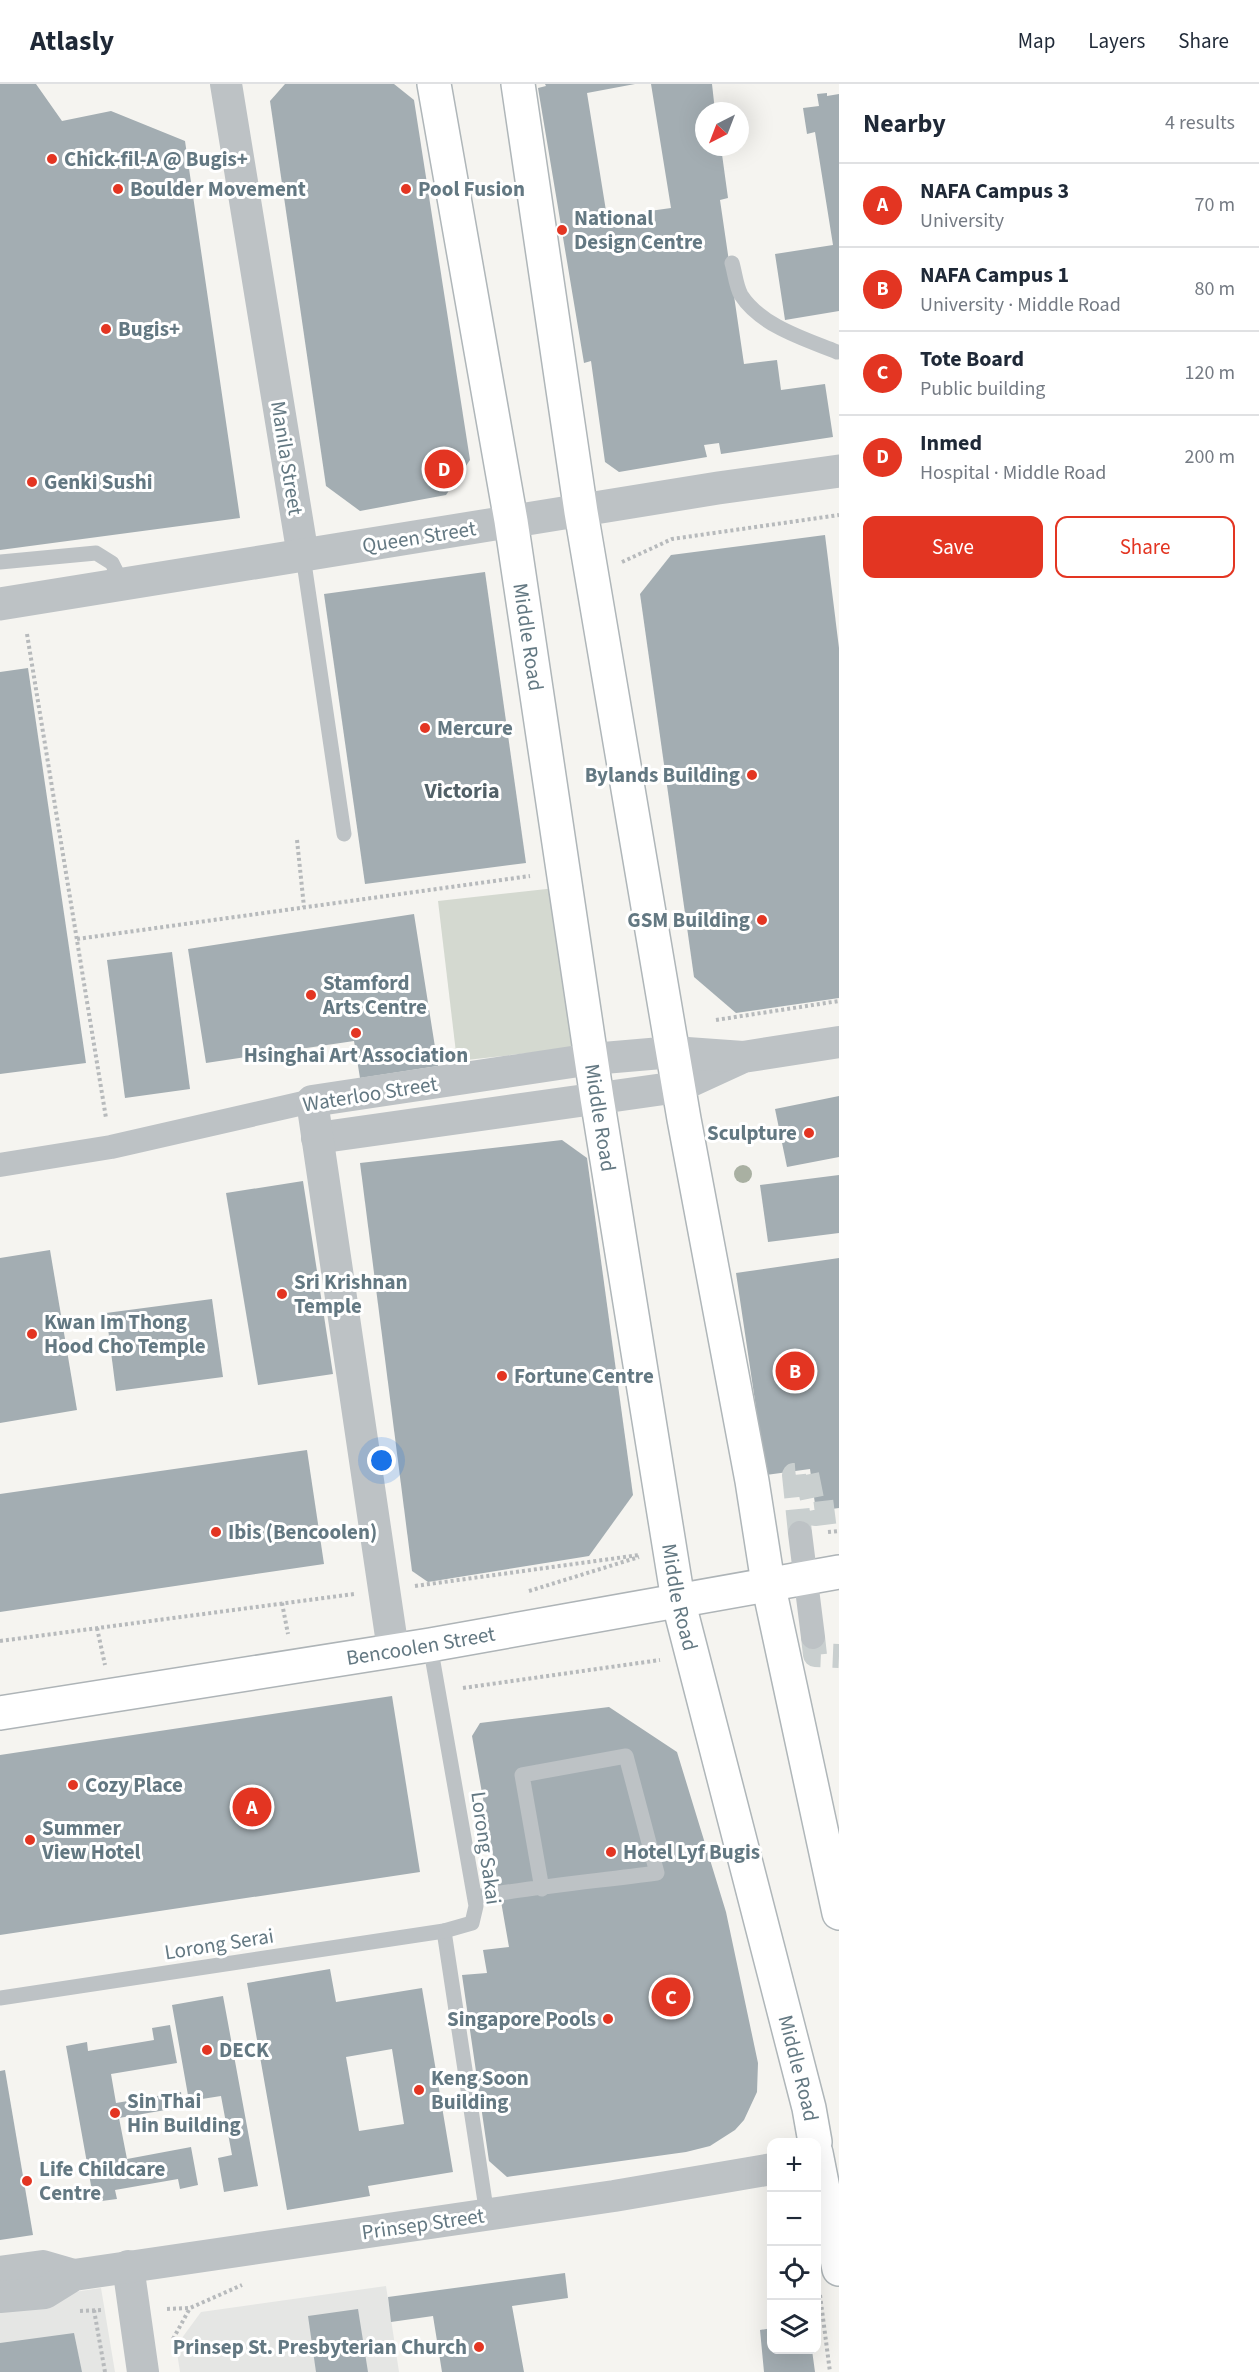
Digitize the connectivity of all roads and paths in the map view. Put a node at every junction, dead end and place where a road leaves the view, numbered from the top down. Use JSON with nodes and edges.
{"nodes":[{"id":1,"x":226,"y":84,"type":"edge"},
{"id":2,"x":434,"y":84,"type":"edge"},
{"id":3,"x":518,"y":84,"type":"edge"},
{"id":4,"x":732,"y":263,"type":"dead end"},
{"id":5,"x":837,"y":352,"type":"dead end"},
{"id":6,"x":839,"y":471,"type":"edge"},
{"id":7,"x":581,"y":512,"type":"junction"},
{"id":8,"x":839,"y":515,"type":"edge"},
{"id":9,"x":511,"y":521,"type":"junction"},
{"id":10,"x":303,"y":556,"type":"junction"},
{"id":11,"x":0,"y":562,"type":"edge"},
{"id":12,"x":621,"y":562,"type":"dead end"},
{"id":13,"x":123,"y":585,"type":"junction"},
{"id":14,"x":11,"y":602,"type":"edge"},
{"id":15,"x":344,"y":834,"type":"dead end"},
{"id":16,"x":297,"y":840,"type":"dead end"},
{"id":17,"x":564,"y":871,"type":"junction"},
{"id":18,"x":303,"y":907,"type":"junction"},
{"id":19,"x":78,"y":939,"type":"junction"},
{"id":20,"x":839,"y":1001,"type":"edge"},
{"id":21,"x":706,"y":1022,"type":"dead end"},
{"id":22,"x":839,"y":1042,"type":"edge"},
{"id":23,"x":673,"y":1052,"type":"junction"},
{"id":24,"x":743,"y":1057,"type":"junction"},
{"id":25,"x":592,"y":1059,"type":"junction"},
{"id":26,"x":678,"y":1087,"type":"junction"},
{"id":27,"x":597,"y":1098,"type":"junction"},
{"id":28,"x":312,"y":1101,"type":"junction"},
{"id":29,"x":317,"y":1138,"type":"junction"},
{"id":30,"x":111,"y":1147,"type":"junction"},
{"id":31,"x":0,"y":1165,"type":"edge"},
{"id":32,"x":800,"y":1533,"type":"tunnel mouth"},
{"id":33,"x":640,"y":1555,"type":"dead end"},
{"id":34,"x":839,"y":1572,"type":"edge"},
{"id":35,"x":806,"y":1578,"type":"junction"},
{"id":36,"x":768,"y":1583,"type":"junction"},
{"id":37,"x":384,"y":1590,"type":"junction"},
{"id":38,"x":678,"y":1600,"type":"junction"},
{"id":39,"x":282,"y":1603,"type":"junction"},
{"id":40,"x":97,"y":1628,"type":"junction"},
{"id":41,"x":813,"y":1637,"type":"tunnel mouth"},
{"id":42,"x":289,"y":1638,"type":"dead end"},
{"id":43,"x":0,"y":1641,"type":"edge"},
{"id":44,"x":430,"y":1645,"type":"junction"},
{"id":45,"x":393,"y":1650,"type":"junction"},
{"id":46,"x":672,"y":1658,"type":"dead end"},
{"id":47,"x":106,"y":1670,"type":"dead end"},
{"id":48,"x":439,"y":1691,"type":"junction"},
{"id":49,"x":0,"y":1713,"type":"edge"},
{"id":50,"x":542,"y":1889,"type":"junction"},
{"id":51,"x":475,"y":1898,"type":"junction"},
{"id":52,"x":839,"y":1913,"type":"edge"},
{"id":53,"x":444,"y":1931,"type":"junction"},
{"id":54,"x":0,"y":1998,"type":"edge"},
{"id":55,"x":817,"y":2138,"type":"edge"},
{"id":56,"x":821,"y":2155,"type":"edge"},
{"id":57,"x":767,"y":2170,"type":"edge"},
{"id":58,"x":487,"y":2215,"type":"junction"},
{"id":59,"x":128,"y":2266,"type":"junction"},
{"id":60,"x":0,"y":2272,"type":"edge"},
{"id":61,"x":74,"y":2275,"type":"junction"},
{"id":62,"x":828,"y":2277,"type":"edge"},
{"id":63,"x":0,"y":2297,"type":"edge"},
{"id":64,"x":190,"y":2308,"type":"dead end"},
{"id":65,"x":94,"y":2310,"type":"dead end"},
{"id":66,"x":171,"y":2344,"type":"dead end"},
{"id":67,"x":105,"y":2372,"type":"edge"},
{"id":68,"x":143,"y":2372,"type":"edge"},
{"id":69,"x":830,"y":2372,"type":"edge"}],
"edges":[{"from":1,"to":10,"type":"street","name":"Manila Street"},
{"from":2,"to":9,"type":"main road","name":"Middle Road"},
{"from":3,"to":7,"type":"main road"},
{"from":4,"to":5,"type":"lane"},
{"from":6,"to":7,"type":"street","name":"Queen Street"},
{"from":7,"to":9,"type":"street","name":"Queen Street"},
{"from":7,"to":23,"type":"main road"},
{"from":8,"to":12,"type":"path"},
{"from":9,"to":10,"type":"street","name":"Queen Street"},
{"from":9,"to":17,"type":"main road","name":"Middle Road"},
{"from":10,"to":13,"type":"street","name":"Queen Street"},
{"from":10,"to":15,"type":"lane","name":"Manila Street"},
{"from":11,"to":13,"type":"lane"},
{"from":13,"to":14,"type":"street","name":"Queen Street"},
{"from":14,"to":19,"type":"path"},
{"from":16,"to":18,"type":"path"},
{"from":17,"to":18,"type":"path"},
{"from":17,"to":25,"type":"main road","name":"Middle Road"},
{"from":18,"to":19,"type":"path"},
{"from":19,"to":30,"type":"path"},
{"from":20,"to":21,"type":"path"},
{"from":22,"to":24,"type":"street","name":"Waterloo Street"},
{"from":23,"to":24,"type":"street","name":"Waterloo Street"},
{"from":23,"to":25,"type":"street","name":"Waterloo Street"},
{"from":23,"to":26,"type":"main road"},
{"from":24,"to":26,"type":"street","name":"Waterloo Street"},
{"from":25,"to":27,"type":"main road","name":"Middle Road"},
{"from":25,"to":28,"type":"street","name":"Waterloo Street"},
{"from":26,"to":27,"type":"street","name":"Waterloo Street"},
{"from":26,"to":36,"type":"main road"},
{"from":27,"to":29,"type":"street","name":"Waterloo Street"},
{"from":27,"to":38,"type":"main road","name":"Middle Road"},
{"from":28,"to":29,"type":"street"},
{"from":28,"to":30,"type":"street","name":"Waterloo Street"},
{"from":29,"to":37,"type":"street"},
{"from":30,"to":31,"type":"street","name":"Waterloo Street"},
{"from":32,"to":35,"type":"street"},
{"from":33,"to":37,"type":"path"},
{"from":34,"to":35,"type":"main road","name":"Bencoolen Street"},
{"from":35,"to":36,"type":"main road","name":"Bencoolen Street"},
{"from":35,"to":41,"type":"street"},
{"from":36,"to":38,"type":"main road","name":"Bencoolen Street"},
{"from":36,"to":52,"type":"main road"},
{"from":37,"to":39,"type":"path"},
{"from":37,"to":45,"type":"street"},
{"from":38,"to":44,"type":"main road","name":"Bencoolen Street"},
{"from":38,"to":55,"type":"main road","name":"Middle Road"},
{"from":39,"to":40,"type":"path"},
{"from":39,"to":42,"type":"path"},
{"from":40,"to":43,"type":"path"},
{"from":40,"to":47,"type":"path"},
{"from":44,"to":45,"type":"main road","name":"Bencoolen Street"},
{"from":44,"to":48,"type":"lane","name":"Lorong Sakai"},
{"from":45,"to":49,"type":"main road","name":"Bencoolen Street"},
{"from":46,"to":48,"type":"path"},
{"from":48,"to":51,"type":"lane","name":"Lorong Sakai"},
{"from":50,"to":50,"type":"lane"},
{"from":50,"to":51,"type":"lane"},
{"from":51,"to":53,"type":"lane","name":"Lorong Sakai"},
{"from":53,"to":54,"type":"lane","name":"Lorong Serai"},
{"from":53,"to":58,"type":"lane"},
{"from":56,"to":62,"type":"main road","name":"Middle Road"},
{"from":57,"to":58,"type":"street","name":"Prinsep Street"},
{"from":58,"to":59,"type":"street","name":"Prinsep Street"},
{"from":59,"to":61,"type":"street","name":"Prinsep Street"},
{"from":59,"to":68,"type":"street"},
{"from":60,"to":61,"type":"street","name":"Prinsep Street"},
{"from":61,"to":63,"type":"street","name":"Prinsep Street"},
{"from":62,"to":69,"type":"path"},
{"from":64,"to":66,"type":"path"},
{"from":65,"to":67,"type":"path"}]}
